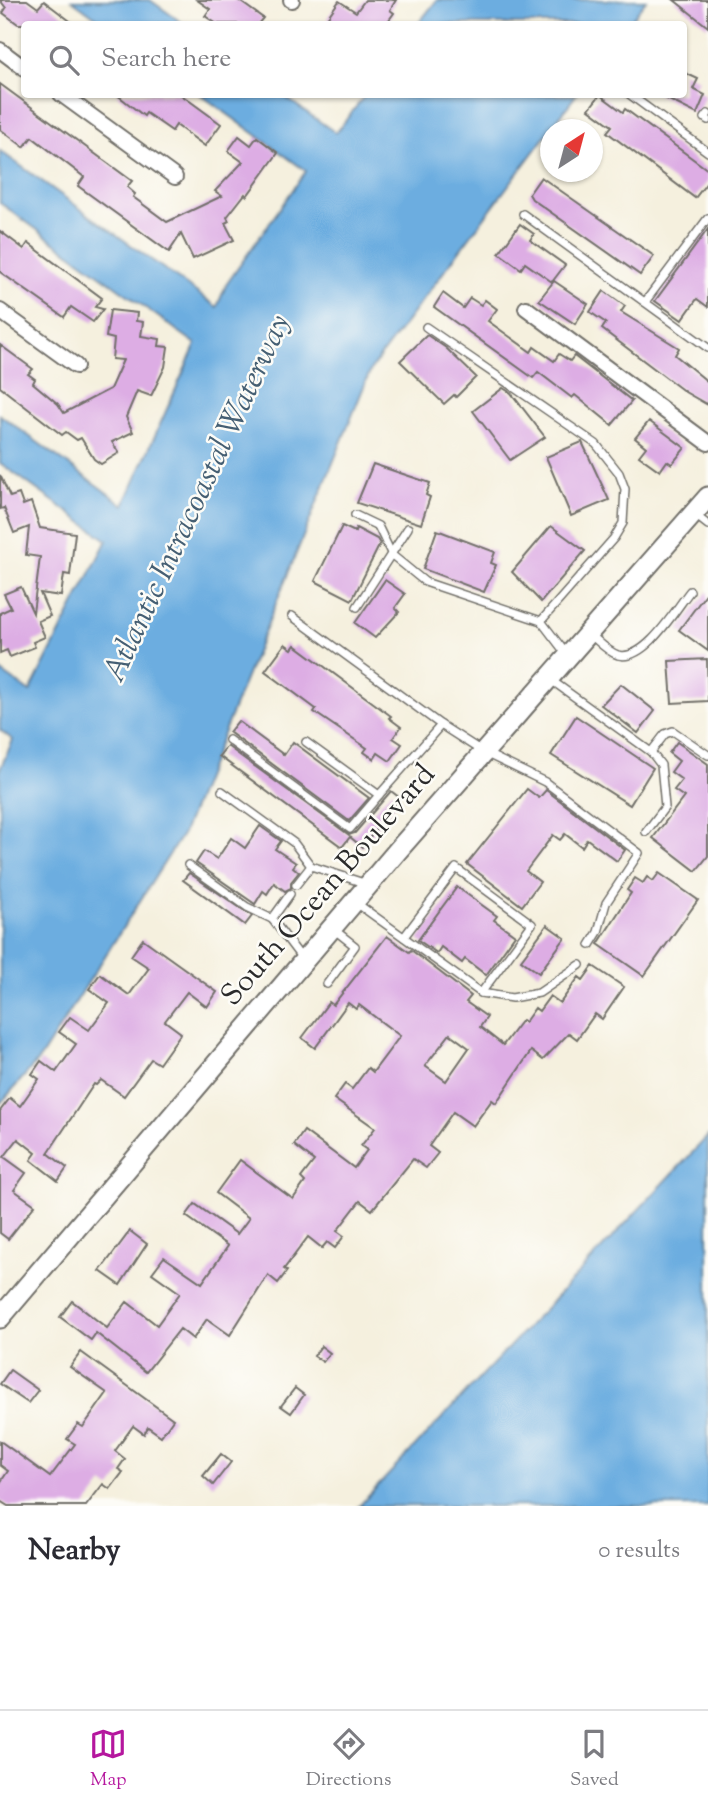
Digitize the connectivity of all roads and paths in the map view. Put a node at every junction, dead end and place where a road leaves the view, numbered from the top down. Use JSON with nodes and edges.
{"nodes":[{"id":1,"x":0,"y":50,"type":"edge"},
{"id":2,"x":21,"y":66,"type":"edge"},
{"id":3,"x":66,"y":98,"type":"edge"},
{"id":4,"x":634,"y":98,"type":"edge"},
{"id":5,"x":708,"y":114,"type":"edge"},
{"id":6,"x":708,"y":120,"type":"edge"},
{"id":7,"x":708,"y":152,"type":"edge"},
{"id":8,"x":175,"y":177,"type":"dead end"},
{"id":9,"x":523,"y":214,"type":"dead end"},
{"id":10,"x":708,"y":218,"type":"edge"},
{"id":11,"x":645,"y":302,"type":"junction"},
{"id":12,"x":526,"y":308,"type":"dead end"},
{"id":13,"x":0,"y":311,"type":"edge"},
{"id":14,"x":426,"y":327,"type":"dead end"},
{"id":15,"x":708,"y":348,"type":"edge"},
{"id":16,"x":76,"y":366,"type":"dead end"},
{"id":17,"x":708,"y":443,"type":"edge"},
{"id":18,"x":708,"y":497,"type":"edge"},
{"id":19,"x":355,"y":515,"type":"dead end"},
{"id":20,"x":701,"y":519,"type":"edge"},
{"id":21,"x":408,"y":528,"type":"dead end"},
{"id":22,"x":392,"y":555,"type":"junction"},
{"id":23,"x":690,"y":591,"type":"dead end"},
{"id":24,"x":357,"y":607,"type":"dead end"},
{"id":25,"x":292,"y":616,"type":"dead end"},
{"id":26,"x":541,"y":621,"type":"junction"},
{"id":27,"x":588,"y":632,"type":"junction"},
{"id":28,"x":567,"y":655,"type":"junction"},
{"id":29,"x":548,"y":677,"type":"junction"},
{"id":30,"x":441,"y":725,"type":"junction"},
{"id":31,"x":229,"y":740,"type":"dead end"},
{"id":32,"x":306,"y":743,"type":"dead end"},
{"id":33,"x":483,"y":752,"type":"junction"},
{"id":34,"x":651,"y":752,"type":"junction"},
{"id":35,"x":708,"y":755,"type":"edge"},
{"id":36,"x":222,"y":791,"type":"dead end"},
{"id":37,"x":379,"y":795,"type":"junction"},
{"id":38,"x":646,"y":832,"type":"dead end"},
{"id":39,"x":188,"y":865,"type":"dead end"},
{"id":40,"x":311,"y":866,"type":"junction"},
{"id":41,"x":296,"y":885,"type":"dead end"},
{"id":42,"x":368,"y":885,"type":"junction"},
{"id":43,"x":290,"y":894,"type":"dead end"},
{"id":44,"x":354,"y":901,"type":"junction"},
{"id":45,"x":272,"y":919,"type":"junction"},
{"id":46,"x":332,"y":927,"type":"junction"},
{"id":47,"x":404,"y":937,"type":"junction"},
{"id":48,"x":590,"y":945,"type":"dead end"},
{"id":49,"x":303,"y":961,"type":"junction"},
{"id":50,"x":580,"y":965,"type":"dead end"},
{"id":51,"x":327,"y":984,"type":"dead end"},
{"id":52,"x":481,"y":993,"type":"junction"},
{"id":53,"x":0,"y":1318,"type":"edge"}],
"edges":[{"from":1,"to":2,"type":"street"},
{"from":3,"to":8,"type":"street"},
{"from":4,"to":7,"type":"lane"},
{"from":5,"to":6,"type":"lane"},
{"from":9,"to":11,"type":"lane"},
{"from":10,"to":11,"type":"lane"},
{"from":11,"to":15,"type":"lane"},
{"from":12,"to":17,"type":"street"},
{"from":13,"to":16,"type":"street"},
{"from":14,"to":26,"type":"lane"},
{"from":18,"to":20,"type":"main road","name":"South Ocean Boulevard"},
{"from":19,"to":22,"type":"lane"},
{"from":20,"to":27,"type":"main road","name":"South Ocean Boulevard"},
{"from":21,"to":22,"type":"lane"},
{"from":22,"to":24,"type":"lane"},
{"from":22,"to":26,"type":"lane"},
{"from":23,"to":27,"type":"lane"},
{"from":25,"to":30,"type":"lane"},
{"from":26,"to":28,"type":"lane"},
{"from":27,"to":28,"type":"main road","name":"South Ocean Boulevard"},
{"from":28,"to":29,"type":"main road","name":"South Ocean Boulevard"},
{"from":29,"to":33,"type":"main road","name":"South Ocean Boulevard"},
{"from":29,"to":34,"type":"lane"},
{"from":30,"to":33,"type":"lane"},
{"from":30,"to":37,"type":"lane"},
{"from":31,"to":37,"type":"lane"},
{"from":32,"to":37,"type":"lane"},
{"from":33,"to":42,"type":"main road","name":"South Ocean Boulevard"},
{"from":33,"to":48,"type":"lane"},
{"from":34,"to":35,"type":"lane"},
{"from":34,"to":38,"type":"lane"},
{"from":36,"to":40,"type":"lane"},
{"from":39,"to":45,"type":"lane"},
{"from":40,"to":41,"type":"lane"},
{"from":40,"to":42,"type":"lane"},
{"from":42,"to":44,"type":"main road","name":"South Ocean Boulevard"},
{"from":43,"to":45,"type":"lane"},
{"from":44,"to":46,"type":"main road","name":"South Ocean Boulevard"},
{"from":44,"to":47,"type":"lane"},
{"from":45,"to":49,"type":"lane"},
{"from":46,"to":49,"type":"main road","name":"South Ocean Boulevard"},
{"from":46,"to":51,"type":"lane"},
{"from":47,"to":52,"type":"lane"},
{"from":47,"to":52,"type":"lane"},
{"from":49,"to":53,"type":"main road","name":"South Ocean Boulevard"},
{"from":50,"to":52,"type":"lane"}]}
